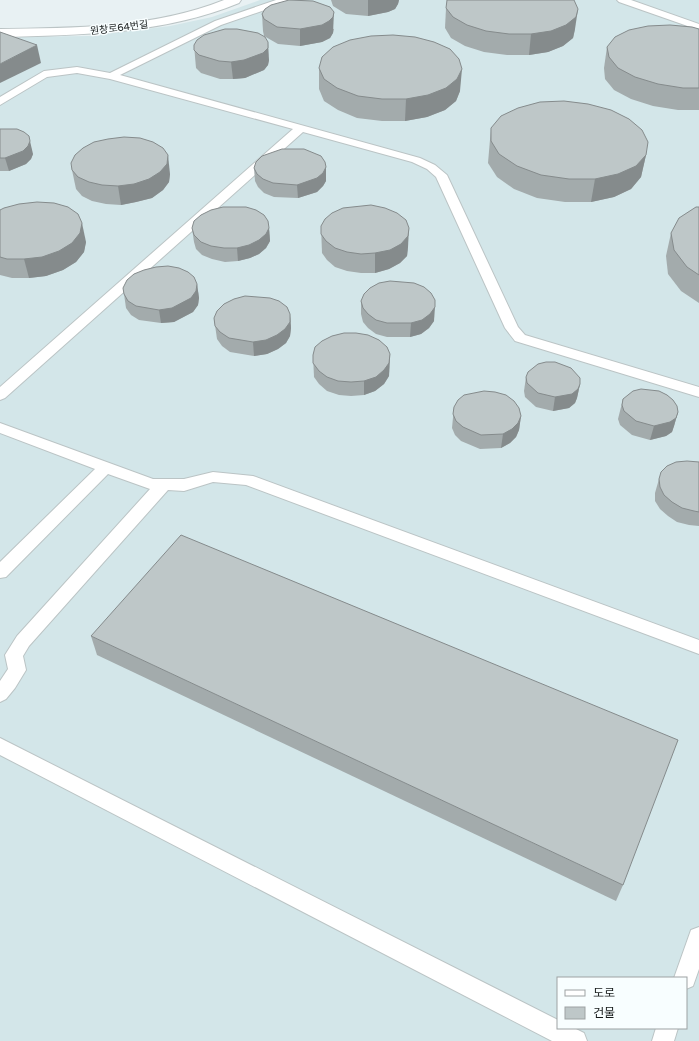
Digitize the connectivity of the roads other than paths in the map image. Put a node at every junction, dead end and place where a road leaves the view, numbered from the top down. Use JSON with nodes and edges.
{"nodes":[{"id":1,"x":235,"y":0,"type":"edge"},
{"id":2,"x":285,"y":0,"type":"edge"},
{"id":3,"x":622,"y":0,"type":"edge"},
{"id":4,"x":699,"y":28,"type":"edge"},
{"id":5,"x":0,"y":33,"type":"edge"},
{"id":6,"x":111,"y":76,"type":"junction"},
{"id":7,"x":0,"y":102,"type":"edge"},
{"id":8,"x":301,"y":128,"type":"junction"},
{"id":9,"x":699,"y":392,"type":"edge"},
{"id":10,"x":0,"y":395,"type":"edge"},
{"id":11,"x":0,"y":428,"type":"edge"},
{"id":12,"x":106,"y":467,"type":"junction"},
{"id":13,"x":164,"y":484,"type":"junction"},
{"id":14,"x":0,"y":572,"type":"edge"},
{"id":15,"x":699,"y":647,"type":"edge"},
{"id":16,"x":0,"y":694,"type":"edge"},
{"id":17,"x":2,"y":750,"type":"edge"},
{"id":18,"x":699,"y":938,"type":"edge"},
{"id":19,"x":685,"y":977,"type":"edge"},
{"id":20,"x":667,"y":1029,"type":"edge"},
{"id":21,"x":576,"y":1041,"type":"edge"},
{"id":22,"x":663,"y":1041,"type":"edge"}],
"edges":[{"from":1,"to":5,"type":"street","name":"원창로64번길"},
{"from":2,"to":6,"type":"lane"},
{"from":3,"to":4,"type":"lane"},
{"from":6,"to":7,"type":"lane"},
{"from":6,"to":8,"type":"lane"},
{"from":8,"to":9,"type":"lane"},
{"from":8,"to":10,"type":"lane"},
{"from":11,"to":12,"type":"lane"},
{"from":12,"to":13,"type":"lane"},
{"from":12,"to":14,"type":"lane"},
{"from":13,"to":15,"type":"lane"},
{"from":13,"to":16,"type":"lane"},
{"from":17,"to":21,"type":"lane"},
{"from":18,"to":19,"type":"lane"},
{"from":20,"to":22,"type":"lane"}]}
